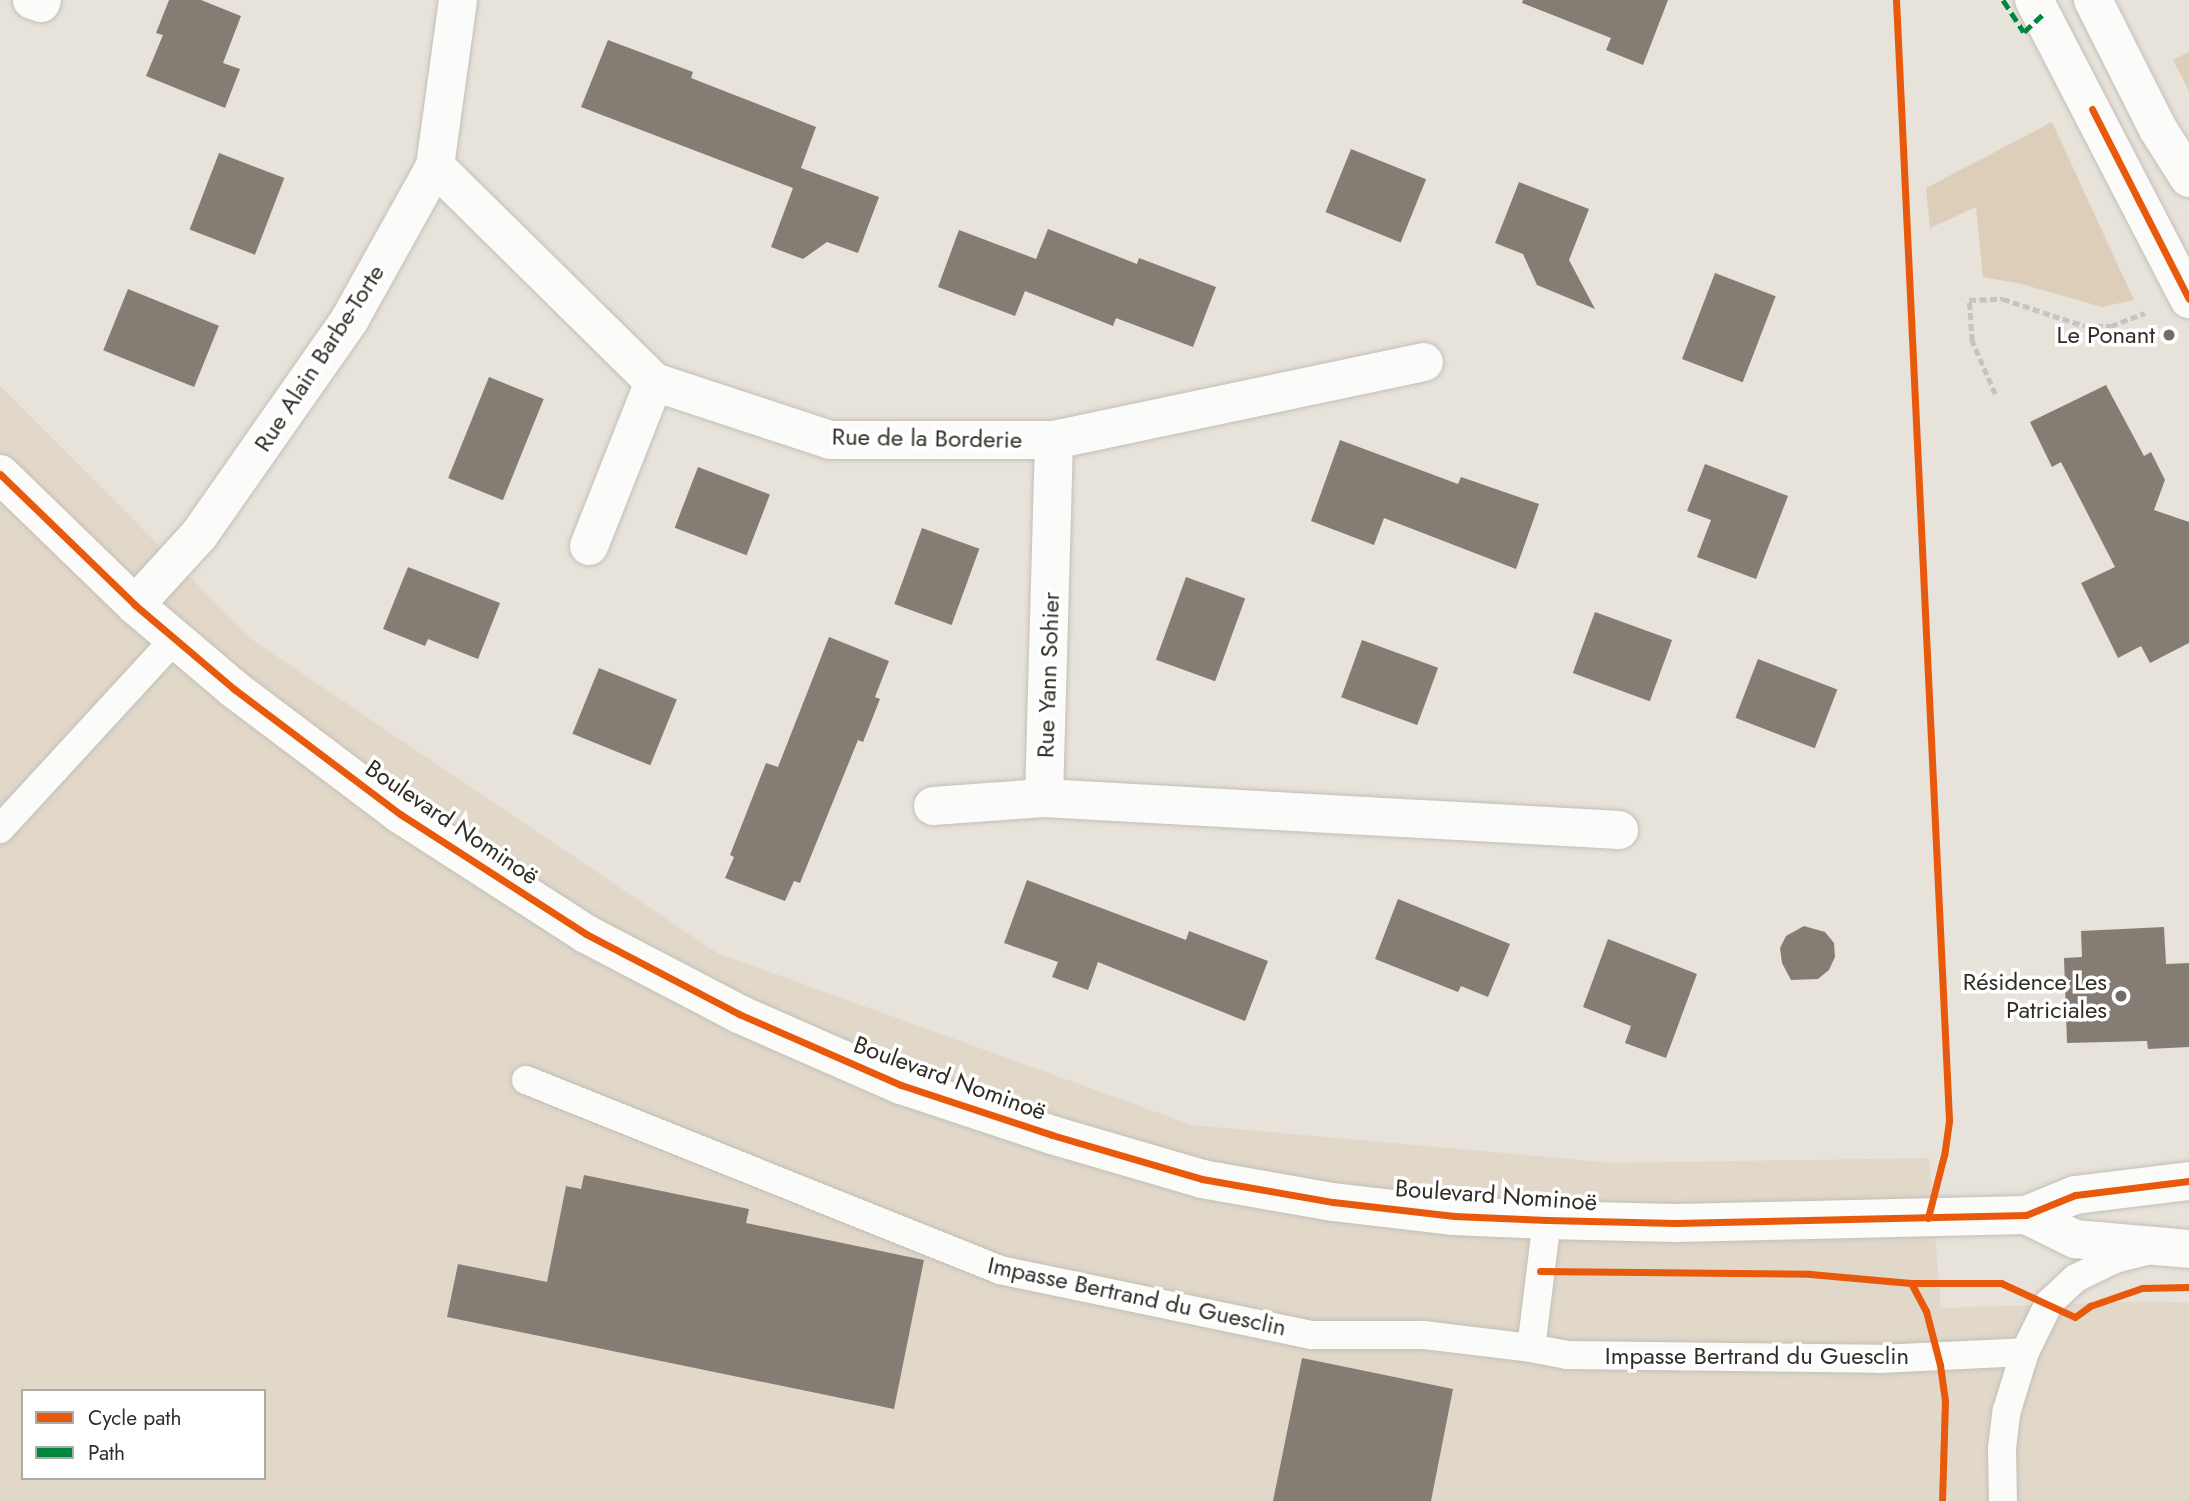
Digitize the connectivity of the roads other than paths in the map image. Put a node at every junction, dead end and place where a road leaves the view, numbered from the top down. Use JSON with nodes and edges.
{"nodes":[{"id":1,"x":32,"y":0,"type":"edge"},
{"id":2,"x":42,"y":0,"type":"edge"},
{"id":3,"x":458,"y":0,"type":"edge"},
{"id":4,"x":2034,"y":0,"type":"edge"},
{"id":5,"x":2093,"y":0,"type":"edge"},
{"id":6,"x":435,"y":166,"type":"junction"},
{"id":7,"x":2189,"y":178,"type":"edge"},
{"id":8,"x":2188,"y":297,"type":"edge"},
{"id":9,"x":1424,"y":362,"type":"dead end"},
{"id":10,"x":654,"y":382,"type":"junction"},
{"id":11,"x":1054,"y":440,"type":"junction"},
{"id":12,"x":0,"y":474,"type":"edge"},
{"id":13,"x":589,"y":546,"type":"dead end"},
{"id":14,"x":135,"y":605,"type":"junction"},
{"id":15,"x":174,"y":640,"type":"junction"},
{"id":16,"x":1044,"y":798,"type":"junction"},
{"id":17,"x":933,"y":806,"type":"dead end"},
{"id":18,"x":0,"y":829,"type":"edge"},
{"id":19,"x":1619,"y":830,"type":"dead end"},
{"id":20,"x":526,"y":1080,"type":"dead end"},
{"id":21,"x":2189,"y":1181,"type":"edge"},
{"id":22,"x":2026,"y":1215,"type":"junction"},
{"id":23,"x":1547,"y":1220,"type":"junction"},
{"id":24,"x":2174,"y":1248,"type":"edge"},
{"id":25,"x":1531,"y":1348,"type":"junction"},
{"id":26,"x":2025,"y":1352,"type":"junction"},
{"id":27,"x":2003,"y":1501,"type":"edge"}],
"edges":[{"from":1,"to":2,"type":"street"},
{"from":3,"to":6,"type":"street","name":"Rue Alain Barbe-Torte"},
{"from":4,"to":8,"type":"street"},
{"from":5,"to":7,"type":"street"},
{"from":6,"to":10,"type":"street","name":"Rue de la Borderie"},
{"from":6,"to":14,"type":"street","name":"Rue Alain Barbe-Torte"},
{"from":9,"to":11,"type":"street","name":"Rue de la Borderie"},
{"from":10,"to":11,"type":"street","name":"Rue de la Borderie"},
{"from":10,"to":13,"type":"street"},
{"from":11,"to":16,"type":"street","name":"Rue Yann Sohier"},
{"from":12,"to":14,"type":"street","name":"Boulevard Nominoë"},
{"from":14,"to":15,"type":"street","name":"Boulevard Nominoë"},
{"from":15,"to":18,"type":"lane"},
{"from":15,"to":23,"type":"street","name":"Boulevard Nominoë"},
{"from":16,"to":17,"type":"street"},
{"from":16,"to":19,"type":"street"},
{"from":20,"to":25,"type":"lane","name":"Impasse Bertrand du Guesclin"},
{"from":21,"to":22,"type":"street"},
{"from":22,"to":23,"type":"street","name":"Boulevard Nominoë"},
{"from":22,"to":24,"type":"street"},
{"from":23,"to":25,"type":"lane"},
{"from":24,"to":26,"type":"lane"},
{"from":25,"to":26,"type":"lane","name":"Impasse Bertrand du Guesclin"},
{"from":26,"to":27,"type":"lane"}]}
